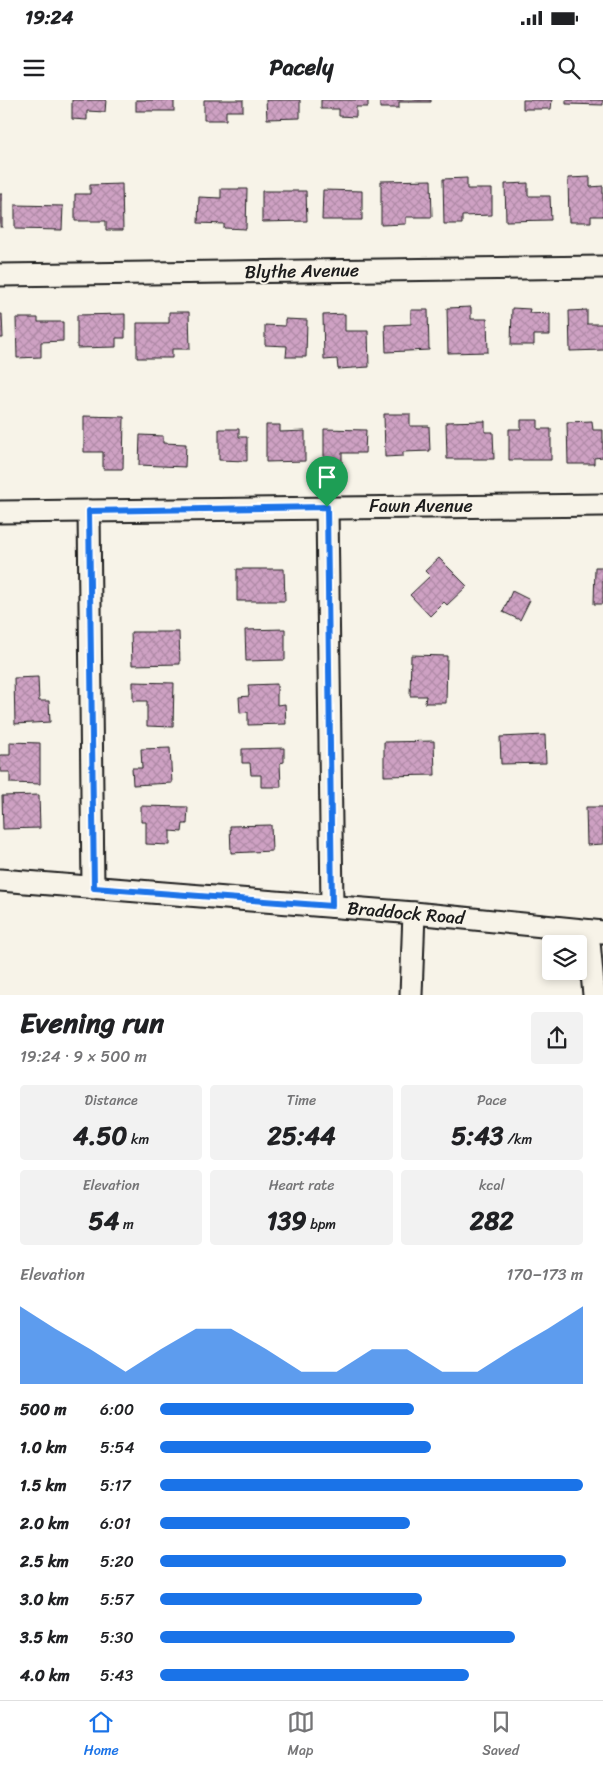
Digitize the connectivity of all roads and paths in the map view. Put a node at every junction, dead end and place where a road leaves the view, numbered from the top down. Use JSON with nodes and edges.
{"nodes":[{"id":1,"x":603,"y":267,"type":"edge"},
{"id":2,"x":0,"y":275,"type":"edge"},
{"id":3,"x":603,"y":505,"type":"edge"},
{"id":4,"x":327,"y":507,"type":"junction"},
{"id":5,"x":89,"y":511,"type":"junction"},
{"id":6,"x":0,"y":512,"type":"edge"},
{"id":7,"x":0,"y":880,"type":"edge"},
{"id":8,"x":94,"y":888,"type":"junction"},
{"id":9,"x":332,"y":906,"type":"junction"},
{"id":10,"x":414,"y":913,"type":"junction"},
{"id":11,"x":596,"y":931,"type":"edge"},
{"id":12,"x":411,"y":995,"type":"edge"},
{"id":13,"x":594,"y":995,"type":"edge"}],
"edges":[{"from":1,"to":2,"type":"street","name":"Blythe Avenue"},
{"from":3,"to":4,"type":"street","name":"Fawn Avenue"},
{"from":4,"to":5,"type":"street","name":"Fawn Avenue"},
{"from":4,"to":9,"type":"street"},
{"from":5,"to":6,"type":"street","name":"Fawn Avenue"},
{"from":5,"to":8,"type":"street"},
{"from":7,"to":8,"type":"street","name":"Braddock Road"},
{"from":8,"to":9,"type":"street","name":"Braddock Road"},
{"from":9,"to":10,"type":"street","name":"Braddock Road"},
{"from":10,"to":11,"type":"street","name":"Braddock Road"},
{"from":10,"to":12,"type":"street"},
{"from":11,"to":13,"type":"street"}]}
